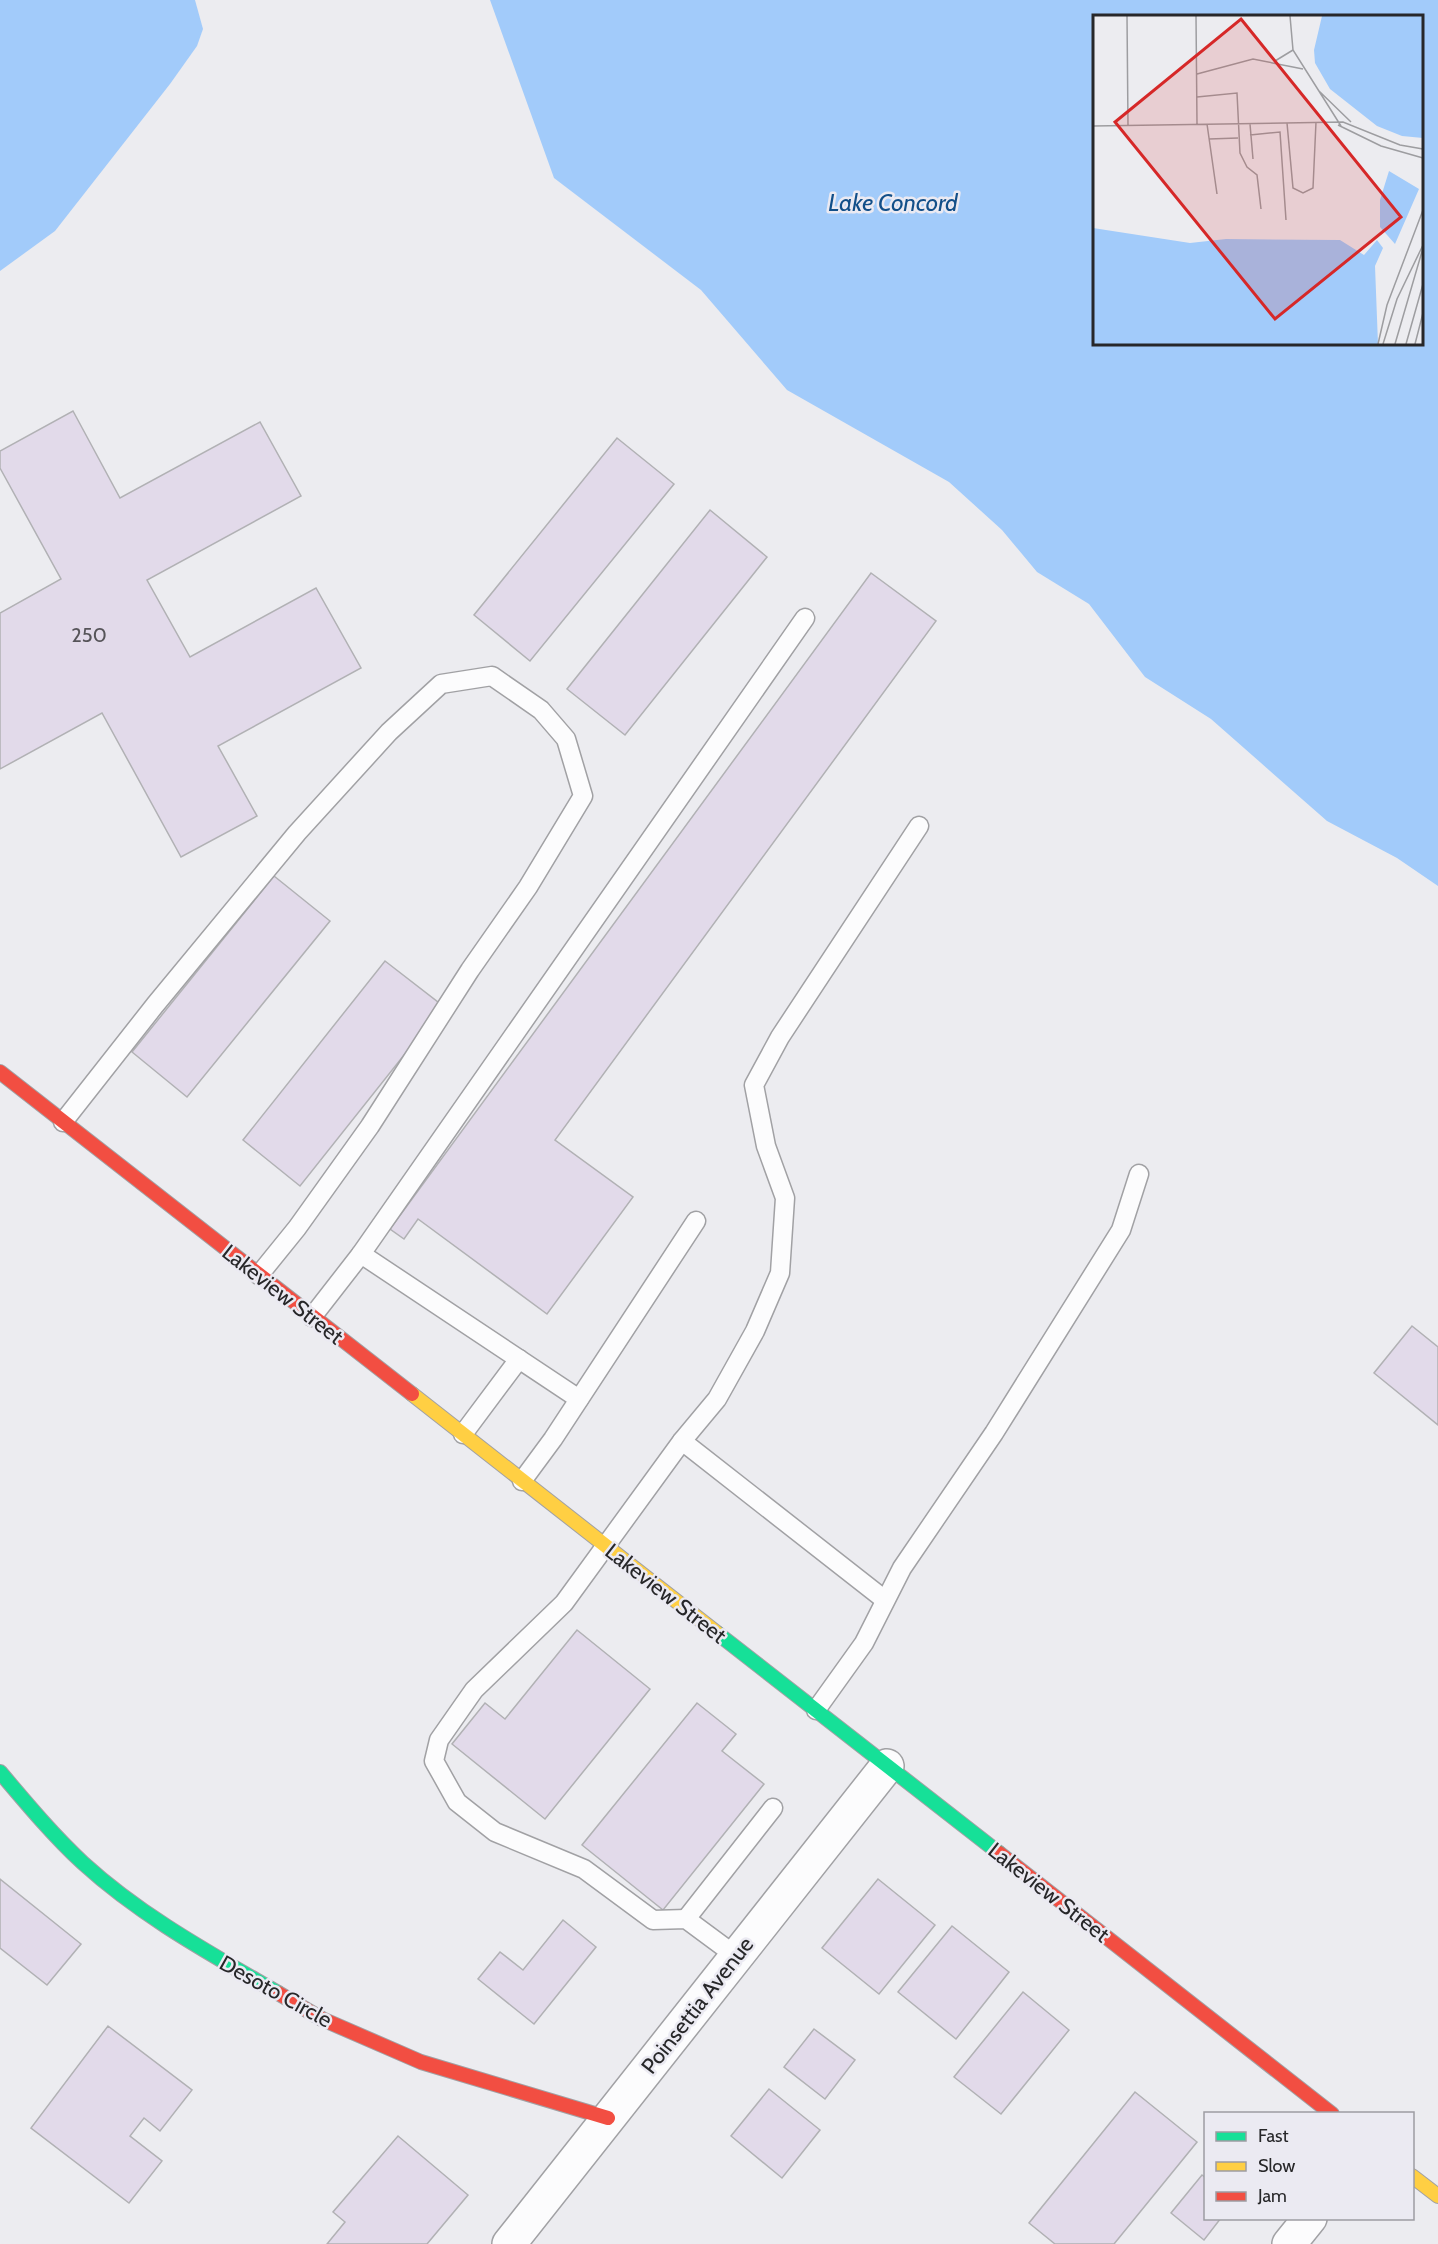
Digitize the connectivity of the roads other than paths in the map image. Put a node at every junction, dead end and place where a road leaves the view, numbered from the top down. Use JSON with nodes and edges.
{"nodes":[{"id":1,"x":805,"y":618,"type":"dead end"},
{"id":2,"x":919,"y":826,"type":"dead end"},
{"id":3,"x":0,"y":1072,"type":"edge"},
{"id":4,"x":63,"y":1122,"type":"junction"},
{"id":5,"x":1139,"y":1174,"type":"dead end"},
{"id":6,"x":696,"y":1221,"type":"dead end"},
{"id":7,"x":361,"y":1254,"type":"junction"},
{"id":8,"x":259,"y":1275,"type":"junction"},
{"id":9,"x":312,"y":1317,"type":"junction"},
{"id":10,"x":519,"y":1359,"type":"junction"},
{"id":11,"x":579,"y":1399,"type":"junction"},
{"id":12,"x":463,"y":1434,"type":"junction"},
{"id":13,"x":682,"y":1441,"type":"junction"},
{"id":14,"x":522,"y":1481,"type":"junction"},
{"id":15,"x":605,"y":1545,"type":"junction"},
{"id":16,"x":885,"y":1600,"type":"junction"},
{"id":17,"x":816,"y":1710,"type":"junction"},
{"id":18,"x":887,"y":1766,"type":"junction"},
{"id":19,"x":0,"y":1772,"type":"edge"},
{"id":20,"x":773,"y":1808,"type":"dead end"},
{"id":21,"x":686,"y":1919,"type":"junction"},
{"id":22,"x":736,"y":1956,"type":"junction"},
{"id":23,"x":1329,"y":2112,"type":"edge"},
{"id":24,"x":608,"y":2118,"type":"junction"},
{"id":25,"x":1414,"y":2177,"type":"edge"},
{"id":26,"x":1438,"y":2196,"type":"edge"},
{"id":27,"x":1308,"y":2220,"type":"edge"},
{"id":28,"x":509,"y":2244,"type":"edge"},
{"id":29,"x":1289,"y":2244,"type":"edge"}],
"edges":[{"from":1,"to":7,"type":"lane"},
{"from":2,"to":13,"type":"lane"},
{"from":3,"to":4,"type":"street","name":"Lakeview Street"},
{"from":4,"to":8,"type":"street","name":"Lakeview Street"},
{"from":4,"to":8,"type":"lane"},
{"from":5,"to":16,"type":"lane"},
{"from":6,"to":11,"type":"lane"},
{"from":7,"to":9,"type":"lane"},
{"from":7,"to":10,"type":"lane"},
{"from":8,"to":9,"type":"street","name":"Lakeview Street"},
{"from":9,"to":12,"type":"street","name":"Lakeview Street"},
{"from":10,"to":11,"type":"lane"},
{"from":10,"to":12,"type":"lane"},
{"from":11,"to":14,"type":"lane"},
{"from":12,"to":14,"type":"street","name":"Lakeview Street"},
{"from":13,"to":15,"type":"lane"},
{"from":13,"to":16,"type":"lane"},
{"from":14,"to":15,"type":"street","name":"Lakeview Street"},
{"from":15,"to":17,"type":"street","name":"Lakeview Street"},
{"from":15,"to":21,"type":"lane"},
{"from":16,"to":17,"type":"lane"},
{"from":17,"to":18,"type":"street","name":"Lakeview Street"},
{"from":18,"to":22,"type":"street","name":"Poinsettia Avenue"},
{"from":18,"to":23,"type":"street","name":"Lakeview Street"},
{"from":19,"to":24,"type":"street","name":"Desoto Circle"},
{"from":20,"to":21,"type":"lane"},
{"from":21,"to":22,"type":"lane"},
{"from":22,"to":24,"type":"street","name":"Poinsettia Avenue"},
{"from":24,"to":28,"type":"street","name":"Poinsettia Avenue"},
{"from":25,"to":26,"type":"street"},
{"from":27,"to":29,"type":"street"}]}
